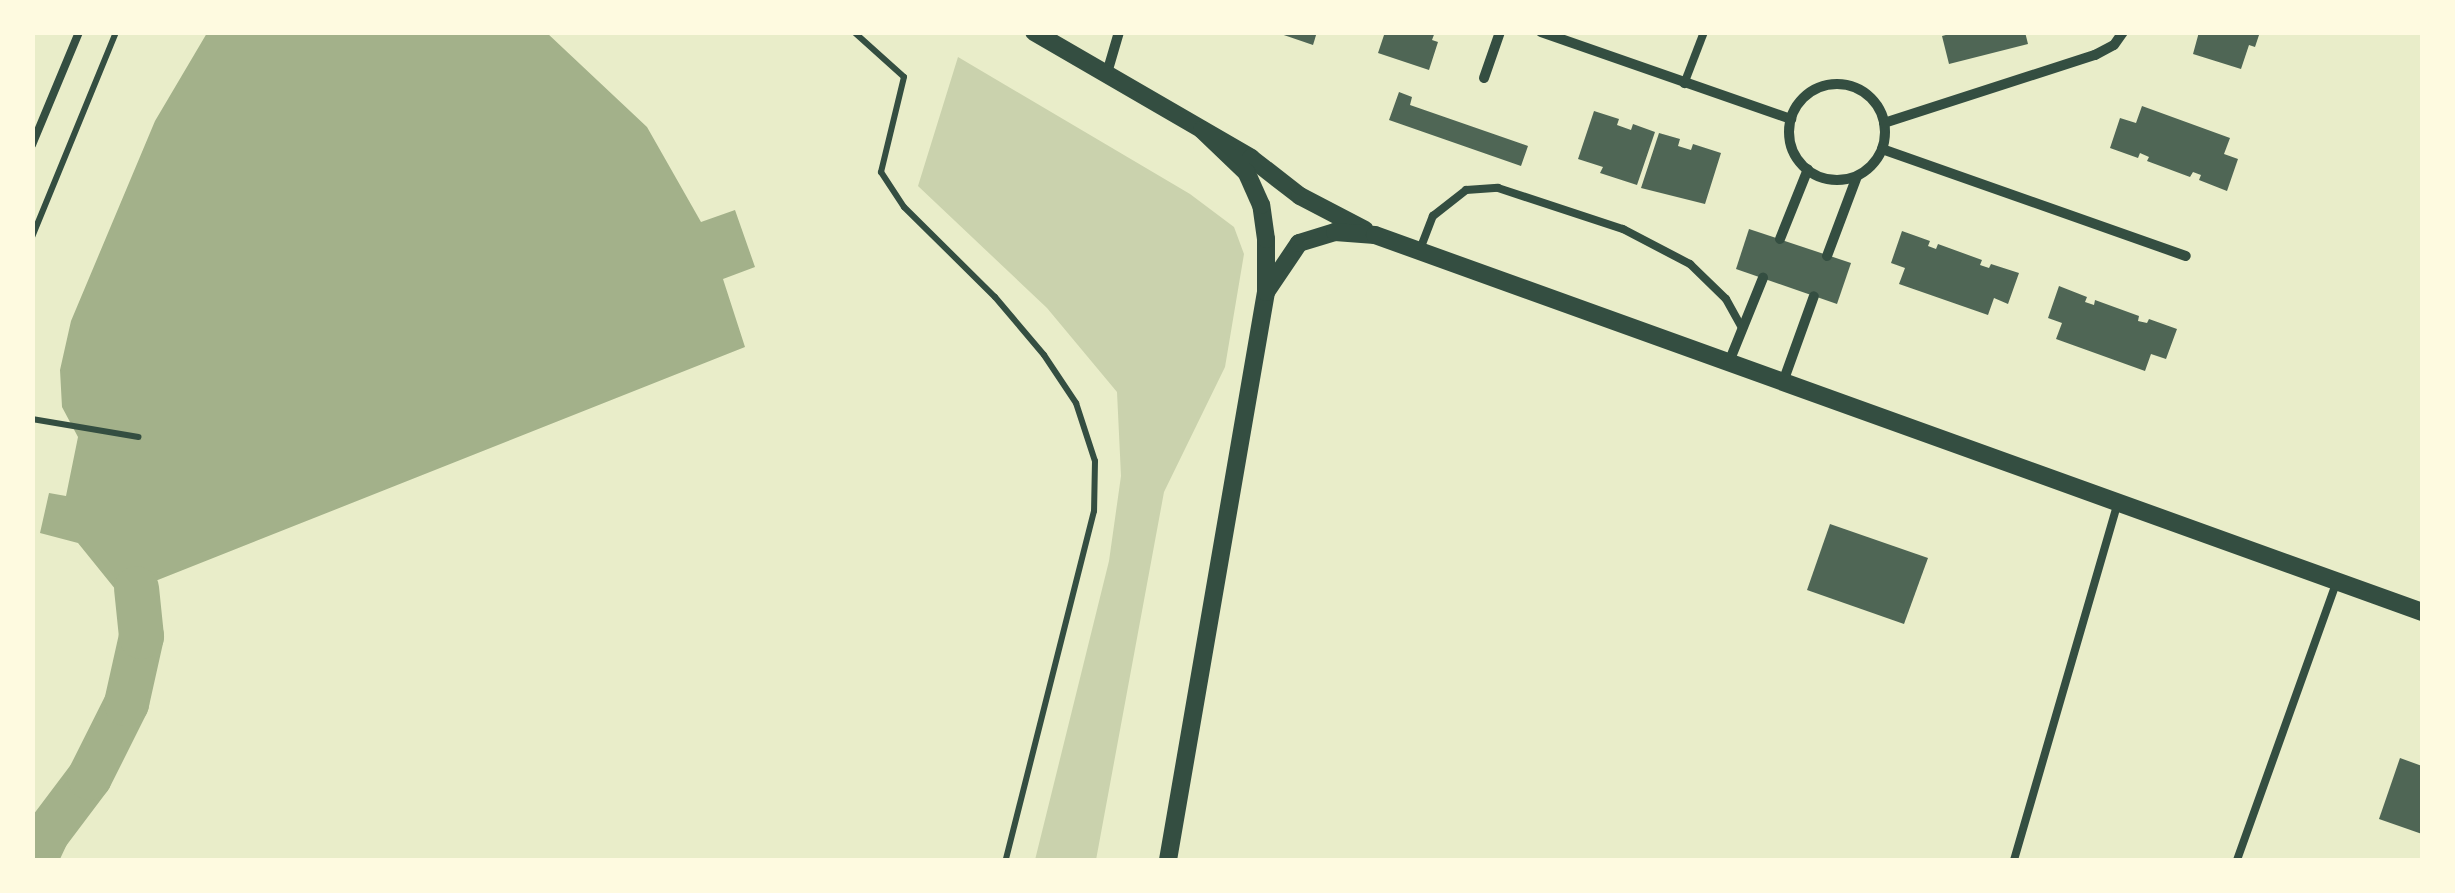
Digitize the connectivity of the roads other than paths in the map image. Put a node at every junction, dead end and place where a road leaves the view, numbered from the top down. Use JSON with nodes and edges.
{"nodes":[{"id":1,"x":78,"y":32,"type":"edge"},
{"id":2,"x":1034,"y":32,"type":"edge"},
{"id":3,"x":1119,"y":32,"type":"edge"},
{"id":4,"x":1500,"y":32,"type":"edge"},
{"id":5,"x":1541,"y":32,"type":"edge"},
{"id":6,"x":1704,"y":32,"type":"edge"},
{"id":7,"x":2123,"y":32,"type":"edge"},
{"id":8,"x":1107,"y":73,"type":"junction"},
{"id":9,"x":1484,"y":78,"type":"dead end"},
{"id":10,"x":1684,"y":84,"type":"junction"},
{"id":11,"x":1791,"y":118,"type":"junction"},
{"id":12,"x":1884,"y":123,"type":"junction"},
{"id":13,"x":1202,"y":130,"type":"junction"},
{"id":14,"x":32,"y":146,"type":"edge"},
{"id":15,"x":1882,"y":149,"type":"junction"},
{"id":16,"x":1808,"y":169,"type":"junction"},
{"id":17,"x":1856,"y":176,"type":"junction"},
{"id":18,"x":1375,"y":235,"type":"junction"},
{"id":19,"x":1780,"y":240,"type":"dead end"},
{"id":20,"x":1420,"y":252,"type":"junction"},
{"id":21,"x":1827,"y":256,"type":"dead end"},
{"id":22,"x":2186,"y":256,"type":"dead end"},
{"id":23,"x":1762,"y":278,"type":"dead end"},
{"id":24,"x":1266,"y":292,"type":"junction"},
{"id":25,"x":1814,"y":296,"type":"dead end"},
{"id":26,"x":1742,"y":328,"type":"junction"},
{"id":27,"x":1728,"y":362,"type":"junction"},
{"id":28,"x":1783,"y":382,"type":"junction"},
{"id":29,"x":2118,"y":503,"type":"junction"},
{"id":30,"x":2337,"y":582,"type":"junction"},
{"id":31,"x":2422,"y":612,"type":"edge"},
{"id":32,"x":1168,"y":860,"type":"edge"},
{"id":33,"x":2014,"y":860,"type":"edge"},
{"id":34,"x":2237,"y":860,"type":"edge"}],
"edges":[{"from":1,"to":14,"type":"lane"},
{"from":2,"to":8,"type":"street"},
{"from":3,"to":8,"type":"street"},
{"from":4,"to":9,"type":"street"},
{"from":5,"to":10,"type":"street"},
{"from":6,"to":10,"type":"lane"},
{"from":7,"to":12,"type":"street"},
{"from":8,"to":13,"type":"street"},
{"from":10,"to":11,"type":"street"},
{"from":11,"to":12,"type":"street"},
{"from":11,"to":16,"type":"street"},
{"from":12,"to":15,"type":"street"},
{"from":13,"to":18,"type":"street"},
{"from":13,"to":24,"type":"street"},
{"from":15,"to":17,"type":"street"},
{"from":15,"to":22,"type":"street"},
{"from":16,"to":17,"type":"street"},
{"from":16,"to":19,"type":"street"},
{"from":17,"to":21,"type":"street"},
{"from":18,"to":20,"type":"street"},
{"from":18,"to":24,"type":"street"},
{"from":20,"to":26,"type":"lane"},
{"from":20,"to":27,"type":"street"},
{"from":23,"to":26,"type":"street"},
{"from":24,"to":32,"type":"street"},
{"from":25,"to":28,"type":"street"},
{"from":26,"to":27,"type":"street"},
{"from":27,"to":28,"type":"street"},
{"from":28,"to":29,"type":"street"},
{"from":29,"to":30,"type":"street"},
{"from":29,"to":33,"type":"lane"},
{"from":30,"to":31,"type":"street"},
{"from":30,"to":34,"type":"lane"}]}
